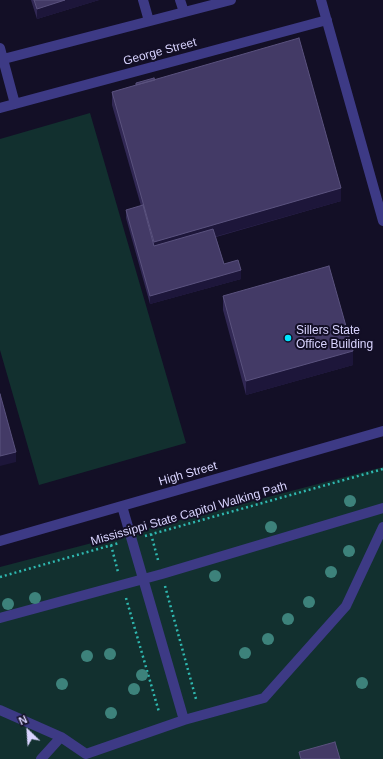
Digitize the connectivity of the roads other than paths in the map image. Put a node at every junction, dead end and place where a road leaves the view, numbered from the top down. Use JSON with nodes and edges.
{"nodes":[{"id":1,"x":143,"y":0,"type":"edge"},
{"id":2,"x":180,"y":0,"type":"edge"},
{"id":3,"x":231,"y":0,"type":"edge"},
{"id":4,"x":321,"y":0,"type":"edge"},
{"id":5,"x":184,"y":12,"type":"junction"},
{"id":6,"x":327,"y":20,"type":"junction"},
{"id":7,"x":149,"y":21,"type":"junction"},
{"id":8,"x":0,"y":48,"type":"edge"},
{"id":9,"x":2,"y":60,"type":"edge"},
{"id":10,"x":15,"y":104,"type":"junction"},
{"id":11,"x":0,"y":108,"type":"edge"},
{"id":12,"x":379,"y":194,"type":"edge"},
{"id":13,"x":383,"y":221,"type":"edge"},
{"id":14,"x":383,"y":431,"type":"edge"},
{"id":15,"x":122,"y":506,"type":"junction"},
{"id":16,"x":383,"y":508,"type":"edge"},
{"id":17,"x":383,"y":527,"type":"edge"},
{"id":18,"x":0,"y":541,"type":"edge"},
{"id":19,"x":144,"y":579,"type":"junction"},
{"id":20,"x":0,"y":618,"type":"edge"},
{"id":21,"x":0,"y":710,"type":"edge"},
{"id":22,"x":184,"y":720,"type":"junction"},
{"id":23,"x":61,"y":737,"type":"junction"},
{"id":24,"x":41,"y":759,"type":"edge"}],
"edges":[{"from":1,"to":7,"type":"street"},
{"from":2,"to":5,"type":"street"},
{"from":3,"to":5,"type":"street"},
{"from":4,"to":6,"type":"street"},
{"from":5,"to":7,"type":"street"},
{"from":6,"to":10,"type":"street","name":"George Street"},
{"from":6,"to":12,"type":"street"},
{"from":7,"to":9,"type":"street"},
{"from":8,"to":9,"type":"street"},
{"from":9,"to":10,"type":"street"},
{"from":10,"to":11,"type":"street","name":"George Street"},
{"from":12,"to":13,"type":"street"},
{"from":14,"to":15,"type":"street","name":"High Street"},
{"from":15,"to":18,"type":"street","name":"High Street"},
{"from":15,"to":19,"type":"street"},
{"from":16,"to":19,"type":"street"},
{"from":17,"to":22,"type":"street"},
{"from":19,"to":20,"type":"street"},
{"from":19,"to":22,"type":"street"},
{"from":21,"to":23,"type":"street"},
{"from":22,"to":23,"type":"street"},
{"from":23,"to":24,"type":"street"}]}
